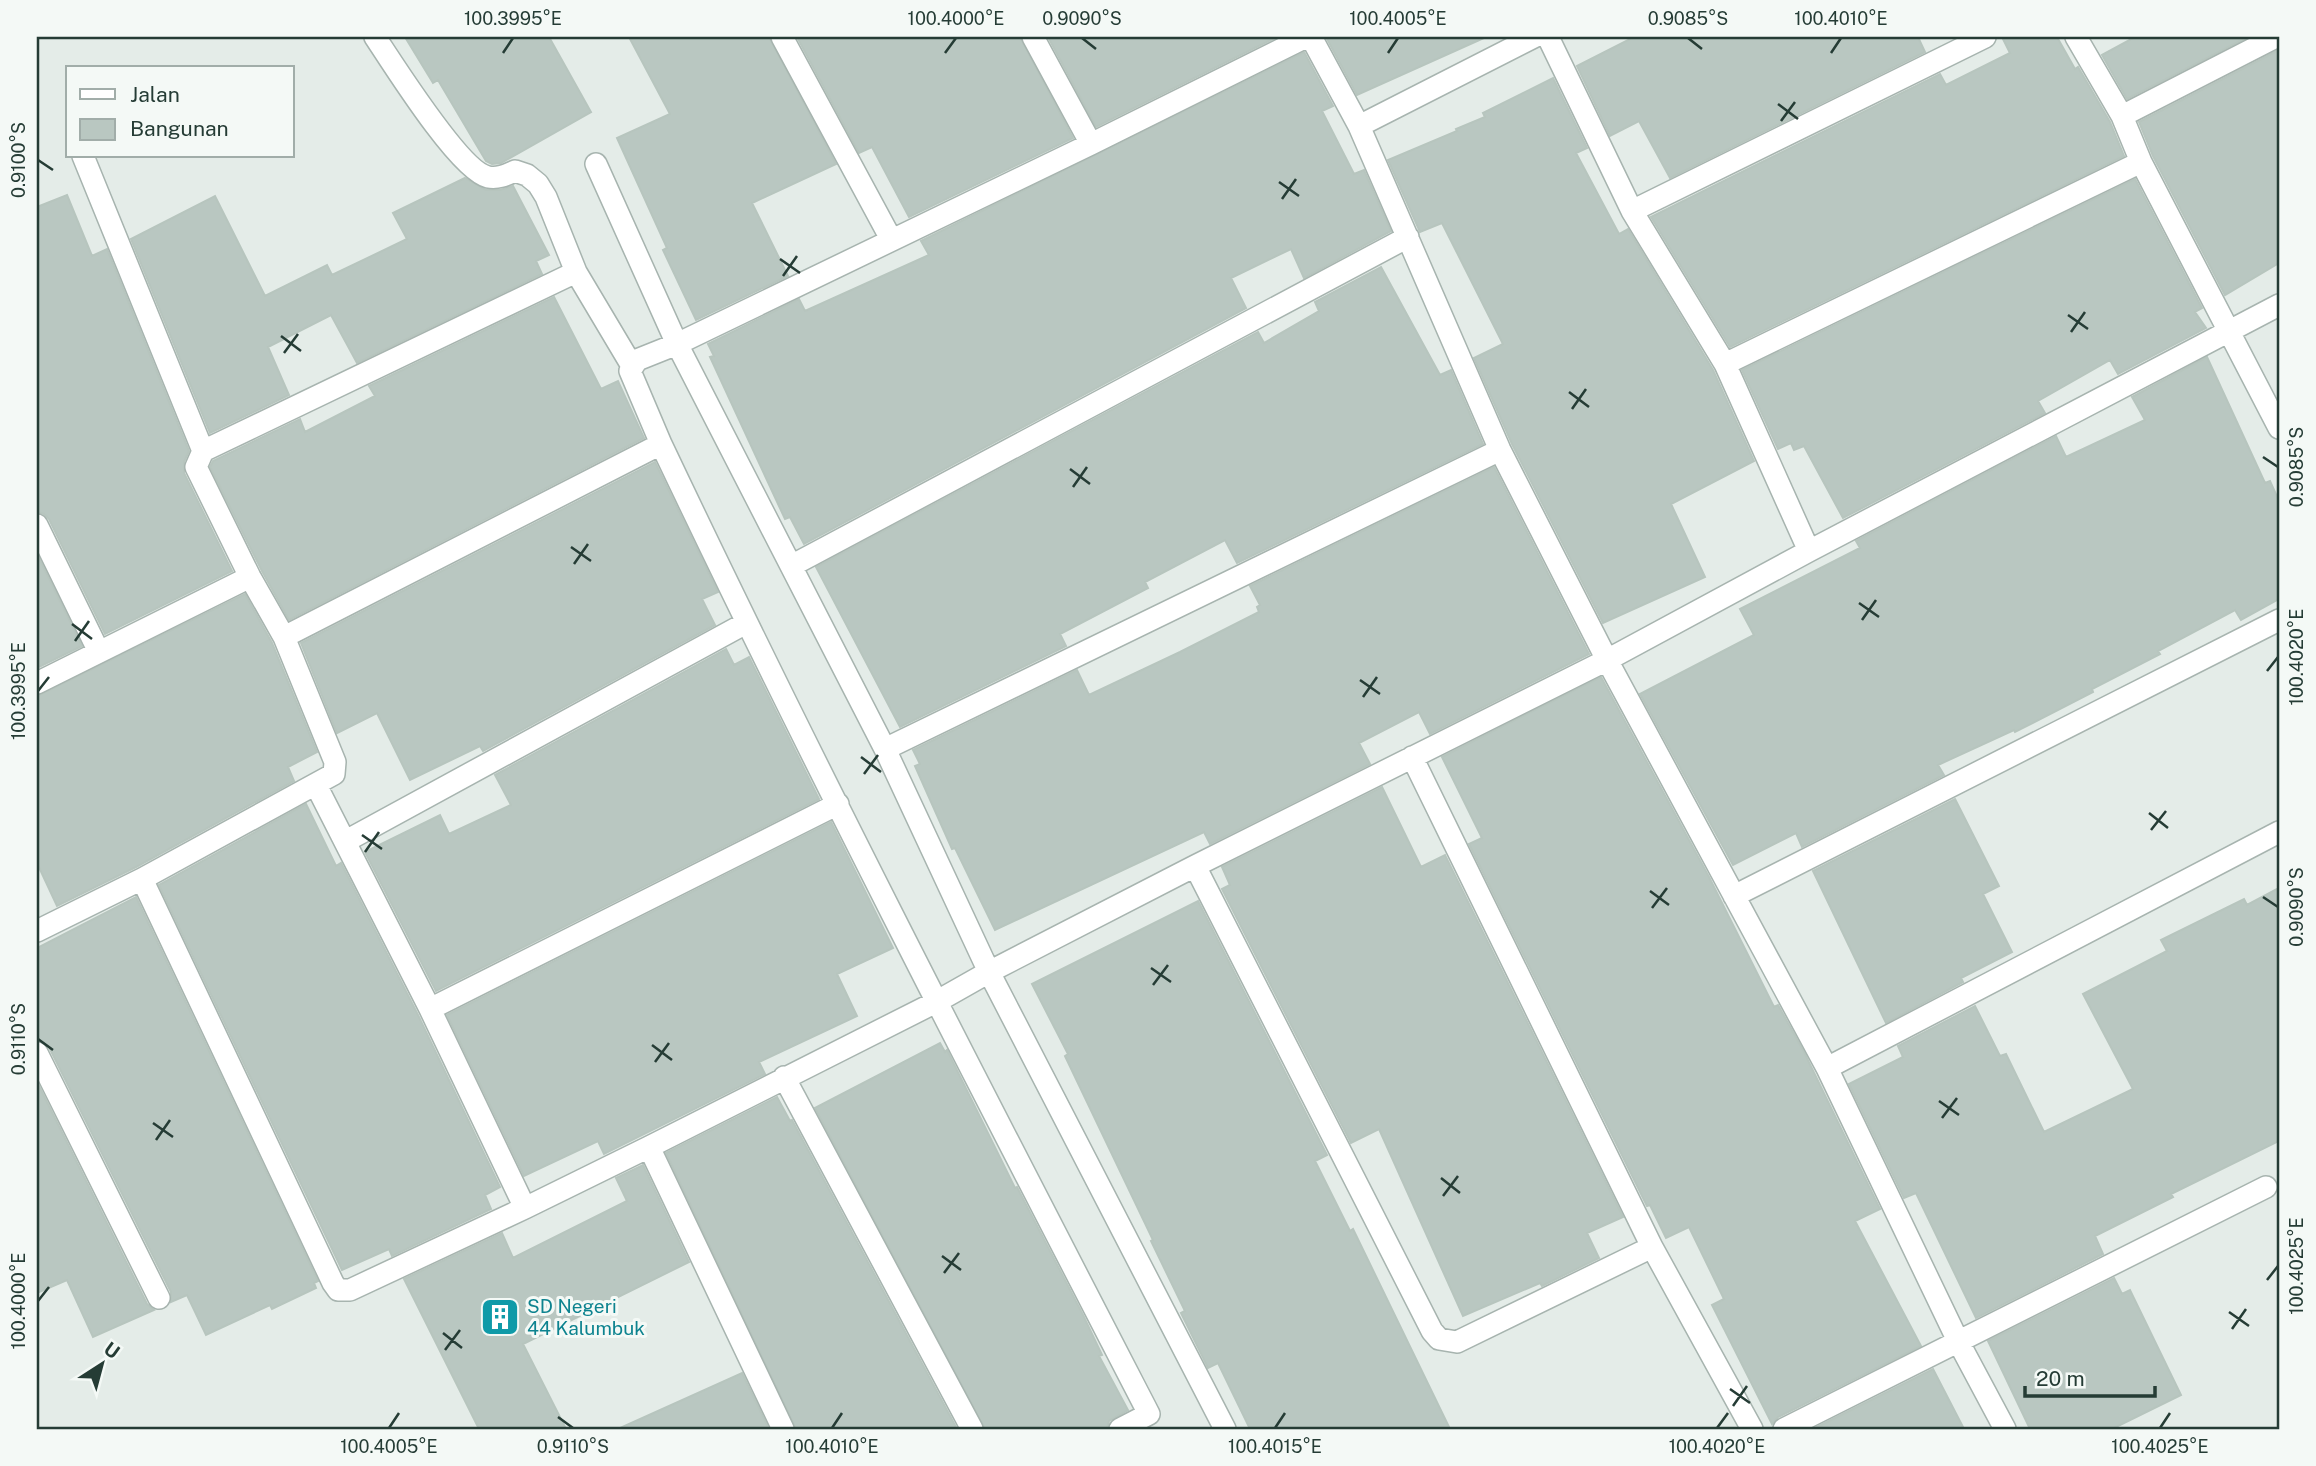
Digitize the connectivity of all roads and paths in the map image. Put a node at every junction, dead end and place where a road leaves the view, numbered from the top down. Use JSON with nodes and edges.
{"nodes":[{"id":1,"x":375,"y":37,"type":"edge"},
{"id":2,"x":782,"y":37,"type":"edge"},
{"id":3,"x":1033,"y":37,"type":"edge"},
{"id":4,"x":1308,"y":37,"type":"edge"},
{"id":5,"x":1534,"y":37,"type":"edge"},
{"id":6,"x":1548,"y":37,"type":"edge"},
{"id":7,"x":1984,"y":37,"type":"edge"},
{"id":8,"x":2076,"y":37,"type":"edge"},
{"id":9,"x":2276,"y":37,"type":"edge"},
{"id":10,"x":2122,"y":116,"type":"junction"},
{"id":11,"x":1359,"y":126,"type":"junction"},
{"id":12,"x":1091,"y":144,"type":"junction"},
{"id":13,"x":84,"y":158,"type":"edge"},
{"id":14,"x":2141,"y":162,"type":"junction"},
{"id":15,"x":596,"y":164,"type":"dead end"},
{"id":16,"x":1632,"y":211,"type":"junction"},
{"id":17,"x":1408,"y":237,"type":"junction"},
{"id":18,"x":891,"y":239,"type":"junction"},
{"id":19,"x":576,"y":272,"type":"junction"},
{"id":20,"x":2279,"y":305,"type":"edge"},
{"id":21,"x":2229,"y":332,"type":"junction"},
{"id":22,"x":677,"y":344,"type":"junction"},
{"id":23,"x":1725,"y":364,"type":"junction"},
{"id":24,"x":632,"y":366,"type":"junction"},
{"id":25,"x":2279,"y":428,"type":"edge"},
{"id":26,"x":661,"y":444,"type":"junction"},
{"id":27,"x":1500,"y":450,"type":"junction"},
{"id":28,"x":203,"y":451,"type":"junction"},
{"id":29,"x":37,"y":524,"type":"edge"},
{"id":30,"x":1809,"y":551,"type":"junction"},
{"id":31,"x":791,"y":566,"type":"junction"},
{"id":32,"x":250,"y":577,"type":"junction"},
{"id":33,"x":2279,"y":620,"type":"edge"},
{"id":34,"x":746,"y":622,"type":"junction"},
{"id":35,"x":284,"y":637,"type":"junction"},
{"id":36,"x":99,"y":650,"type":"junction"},
{"id":37,"x":1607,"y":660,"type":"junction"},
{"id":38,"x":37,"y":682,"type":"edge"},
{"id":39,"x":885,"y":748,"type":"junction"},
{"id":40,"x":1412,"y":757,"type":"junction"},
{"id":41,"x":316,"y":785,"type":"junction"},
{"id":42,"x":838,"y":804,"type":"junction"},
{"id":43,"x":2279,"y":832,"type":"edge"},
{"id":44,"x":346,"y":841,"type":"junction"},
{"id":45,"x":1195,"y":866,"type":"junction"},
{"id":46,"x":142,"y":879,"type":"junction"},
{"id":47,"x":1734,"y":896,"type":"junction"},
{"id":48,"x":39,"y":923,"type":"edge"},
{"id":49,"x":989,"y":972,"type":"junction"},
{"id":50,"x":936,"y":1002,"type":"junction"},
{"id":51,"x":430,"y":1009,"type":"junction"},
{"id":52,"x":37,"y":1053,"type":"edge"},
{"id":53,"x":1827,"y":1068,"type":"junction"},
{"id":54,"x":784,"y":1077,"type":"junction"},
{"id":55,"x":649,"y":1147,"type":"junction"},
{"id":56,"x":2266,"y":1187,"type":"dead end"},
{"id":57,"x":525,"y":1208,"type":"junction"},
{"id":58,"x":1652,"y":1247,"type":"junction"},
{"id":59,"x":159,"y":1298,"type":"dead end"},
{"id":60,"x":1958,"y":1341,"type":"junction"},
{"id":61,"x":783,"y":1429,"type":"edge"},
{"id":62,"x":972,"y":1429,"type":"edge"},
{"id":63,"x":1120,"y":1429,"type":"edge"},
{"id":64,"x":1225,"y":1429,"type":"edge"},
{"id":65,"x":1752,"y":1429,"type":"edge"},
{"id":66,"x":1784,"y":1429,"type":"edge"},
{"id":67,"x":2005,"y":1429,"type":"edge"}],
"edges":[{"from":1,"to":19,"type":"street"},
{"from":2,"to":18,"type":"street"},
{"from":3,"to":12,"type":"street"},
{"from":4,"to":11,"type":"street"},
{"from":4,"to":12,"type":"street"},
{"from":5,"to":11,"type":"street"},
{"from":6,"to":16,"type":"street"},
{"from":7,"to":16,"type":"street"},
{"from":8,"to":10,"type":"street"},
{"from":9,"to":10,"type":"street"},
{"from":10,"to":14,"type":"street"},
{"from":11,"to":17,"type":"street"},
{"from":12,"to":18,"type":"street"},
{"from":13,"to":28,"type":"street"},
{"from":14,"to":21,"type":"street"},
{"from":14,"to":23,"type":"street"},
{"from":15,"to":22,"type":"street"},
{"from":16,"to":23,"type":"street"},
{"from":17,"to":27,"type":"street"},
{"from":17,"to":31,"type":"street"},
{"from":18,"to":22,"type":"street"},
{"from":19,"to":24,"type":"street"},
{"from":19,"to":28,"type":"street"},
{"from":20,"to":21,"type":"street"},
{"from":21,"to":25,"type":"street"},
{"from":21,"to":30,"type":"street"},
{"from":22,"to":24,"type":"street"},
{"from":22,"to":31,"type":"street"},
{"from":23,"to":30,"type":"street"},
{"from":24,"to":26,"type":"street"},
{"from":26,"to":34,"type":"street"},
{"from":26,"to":35,"type":"street"},
{"from":27,"to":37,"type":"street"},
{"from":27,"to":39,"type":"street"},
{"from":28,"to":32,"type":"street"},
{"from":29,"to":36,"type":"street"},
{"from":30,"to":37,"type":"street"},
{"from":31,"to":39,"type":"street"},
{"from":32,"to":35,"type":"street"},
{"from":32,"to":36,"type":"street"},
{"from":33,"to":47,"type":"street"},
{"from":34,"to":42,"type":"street"},
{"from":34,"to":44,"type":"street"},
{"from":35,"to":41,"type":"street"},
{"from":36,"to":38,"type":"street"},
{"from":37,"to":40,"type":"street"},
{"from":37,"to":47,"type":"street"},
{"from":39,"to":49,"type":"street"},
{"from":40,"to":45,"type":"street"},
{"from":40,"to":58,"type":"street"},
{"from":41,"to":44,"type":"street"},
{"from":41,"to":46,"type":"street"},
{"from":42,"to":50,"type":"street"},
{"from":42,"to":51,"type":"street"},
{"from":43,"to":53,"type":"street"},
{"from":44,"to":51,"type":"street"},
{"from":45,"to":49,"type":"street"},
{"from":45,"to":58,"type":"street"},
{"from":46,"to":48,"type":"street"},
{"from":46,"to":57,"type":"street"},
{"from":47,"to":53,"type":"street"},
{"from":49,"to":50,"type":"street"},
{"from":49,"to":64,"type":"street"},
{"from":50,"to":54,"type":"street"},
{"from":50,"to":63,"type":"street"},
{"from":51,"to":57,"type":"street"},
{"from":52,"to":59,"type":"street"},
{"from":53,"to":60,"type":"street"},
{"from":54,"to":55,"type":"street"},
{"from":54,"to":62,"type":"street"},
{"from":55,"to":57,"type":"street"},
{"from":55,"to":61,"type":"street"},
{"from":56,"to":60,"type":"street"},
{"from":58,"to":65,"type":"street"},
{"from":60,"to":66,"type":"street"},
{"from":60,"to":67,"type":"street"}]}
